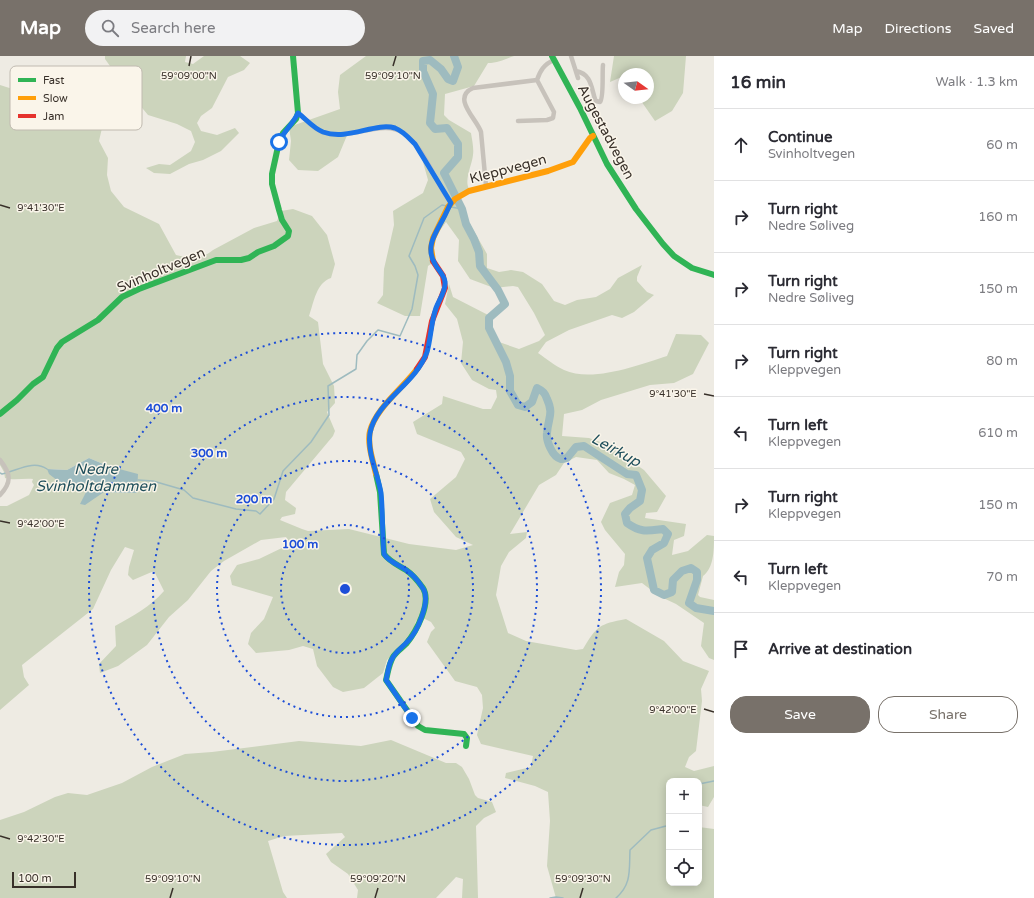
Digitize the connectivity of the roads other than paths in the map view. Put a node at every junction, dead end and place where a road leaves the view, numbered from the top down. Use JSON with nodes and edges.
{"nodes":[{"id":1,"x":293,"y":56,"type":"edge"},
{"id":2,"x":572,"y":56,"type":"edge"},
{"id":3,"x":553,"y":58,"type":"edge"},
{"id":4,"x":603,"y":65,"type":"dead end"},
{"id":5,"x":576,"y":71,"type":"junction"},
{"id":6,"x":578,"y":78,"type":"dead end"},
{"id":7,"x":537,"y":80,"type":"junction"},
{"id":8,"x":298,"y":113,"type":"junction"},
{"id":9,"x":518,"y":121,"type":"dead end"},
{"id":10,"x":593,"y":136,"type":"junction"},
{"id":11,"x":486,"y":186,"type":"junction"},
{"id":12,"x":454,"y":201,"type":"junction"},
{"id":13,"x":714,"y":275,"type":"edge"},
{"id":14,"x":0,"y":414,"type":"edge"},
{"id":15,"x":0,"y":460,"type":"edge"},
{"id":16,"x":0,"y":495,"type":"edge"},
{"id":17,"x":466,"y":746,"type":"dead end"}],
"edges":[{"from":1,"to":8,"type":"street"},
{"from":2,"to":5,"type":"street"},
{"from":3,"to":7,"type":"street"},
{"from":3,"to":10,"type":"street","name":"Augestadvegen"},
{"from":4,"to":5,"type":"street"},
{"from":5,"to":6,"type":"street"},
{"from":7,"to":9,"type":"street"},
{"from":7,"to":11,"type":"street"},
{"from":8,"to":12,"type":"street"},
{"from":8,"to":14,"type":"street","name":"Svinholtvegen"},
{"from":10,"to":11,"type":"street","name":"Kleppvegen"},
{"from":10,"to":13,"type":"street","name":"Augestadvegen"},
{"from":11,"to":12,"type":"street","name":"Kleppvegen"},
{"from":12,"to":17,"type":"street","name":"Kleppvegen"},
{"from":15,"to":16,"type":"street"}]}
